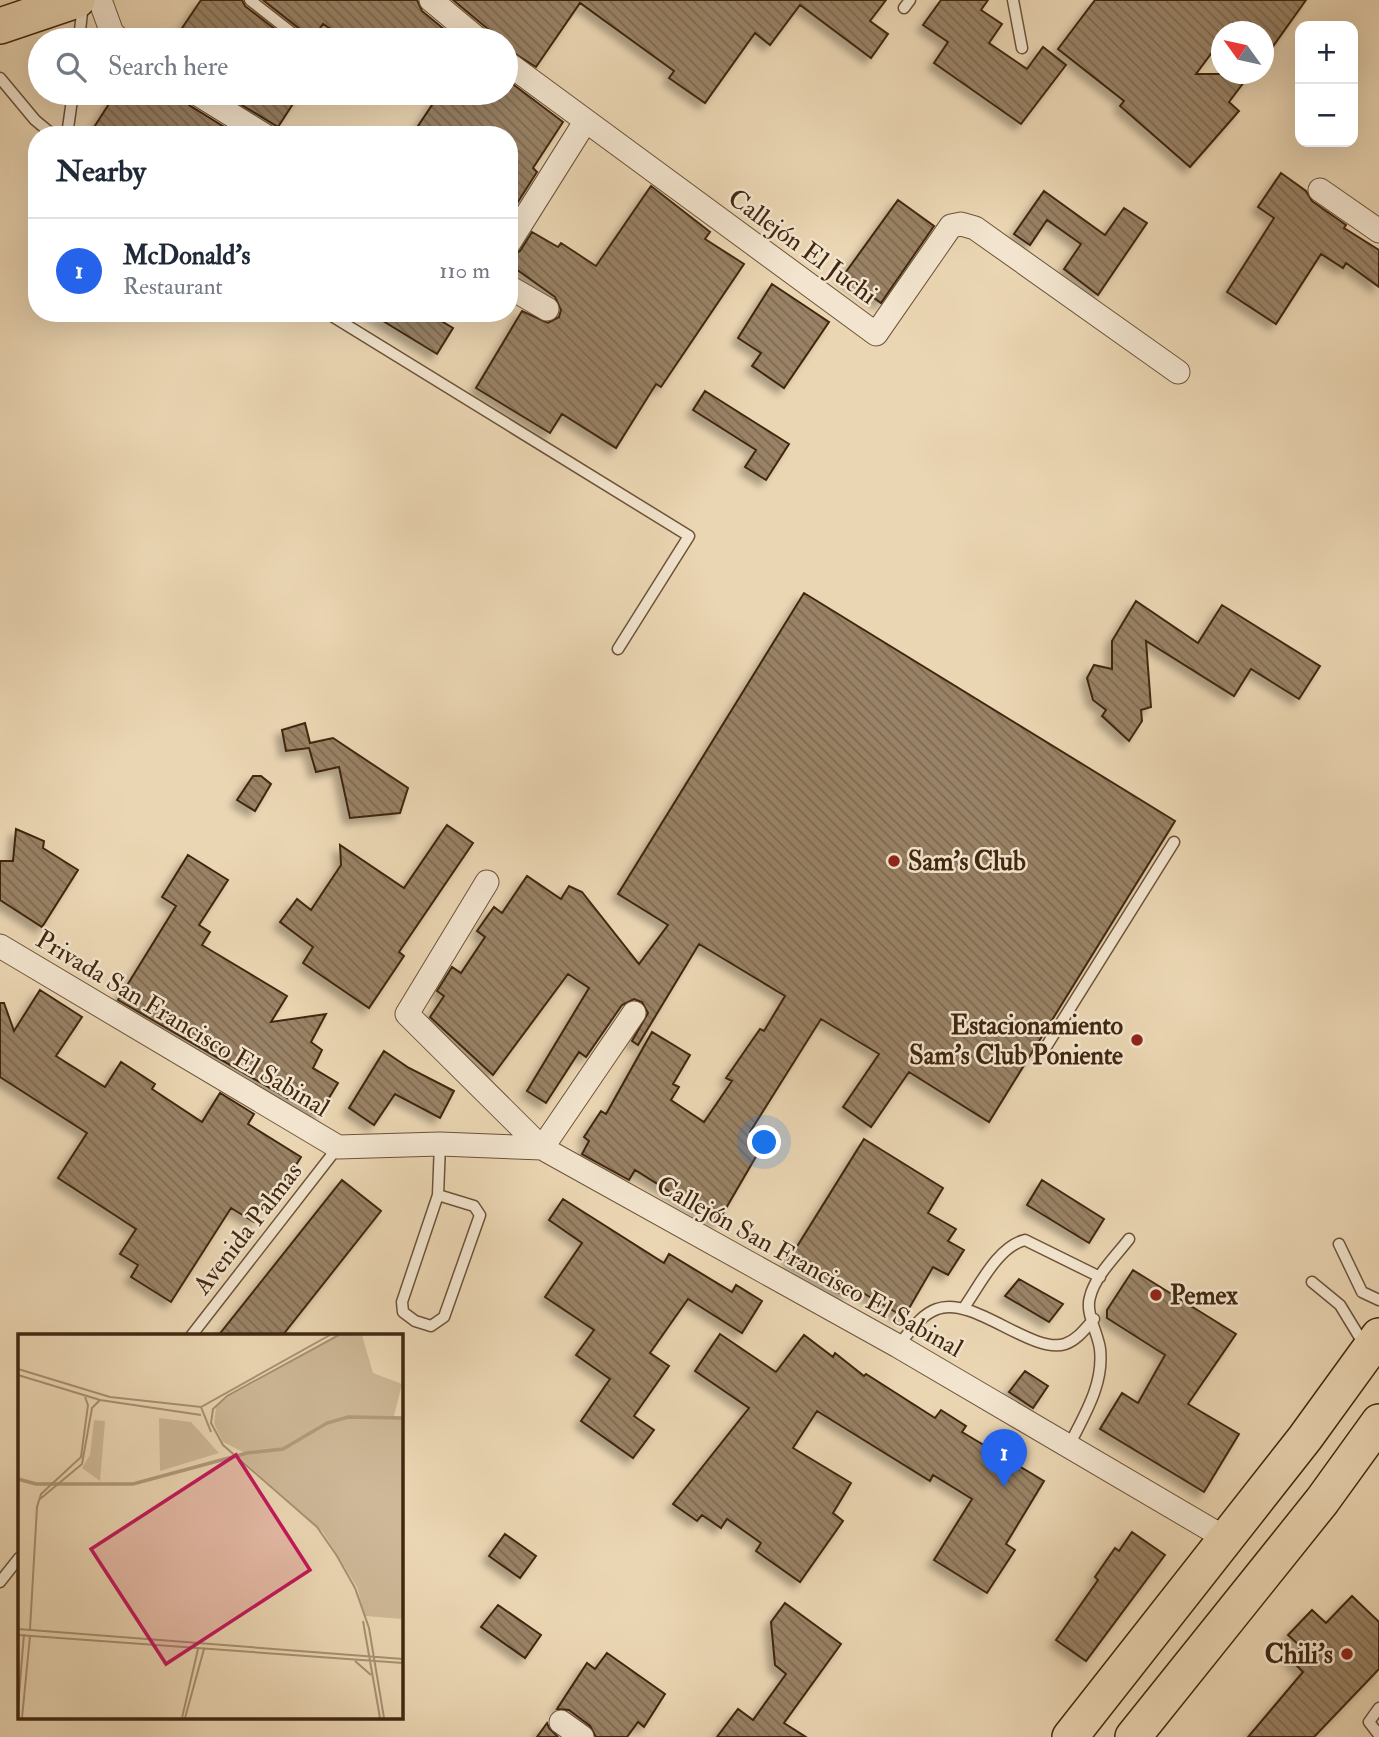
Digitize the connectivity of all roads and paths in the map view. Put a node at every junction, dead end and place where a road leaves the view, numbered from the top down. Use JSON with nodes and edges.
{"nodes":[{"id":1,"x":77,"y":0,"type":"edge"},
{"id":2,"x":83,"y":0,"type":"edge"},
{"id":3,"x":100,"y":0,"type":"edge"},
{"id":4,"x":250,"y":0,"type":"edge"},
{"id":5,"x":431,"y":0,"type":"edge"},
{"id":6,"x":1013,"y":0,"type":"edge"},
{"id":7,"x":0,"y":26,"type":"edge"},
{"id":8,"x":80,"y":28,"type":"edge"},
{"id":9,"x":110,"y":28,"type":"edge"},
{"id":10,"x":286,"y":28,"type":"edge"},
{"id":11,"x":465,"y":28,"type":"edge"},
{"id":12,"x":1021,"y":48,"type":"dead end"},
{"id":13,"x":518,"y":71,"type":"edge"},
{"id":14,"x":0,"y":78,"type":"edge"},
{"id":15,"x":71,"y":105,"type":"edge"},
{"id":16,"x":215,"y":105,"type":"edge"},
{"id":17,"x":585,"y":122,"type":"junction"},
{"id":18,"x":42,"y":126,"type":"edge"},
{"id":19,"x":68,"y":126,"type":"edge"},
{"id":20,"x":249,"y":126,"type":"edge"},
{"id":21,"x":1320,"y":190,"type":"dead end"},
{"id":22,"x":518,"y":229,"type":"edge"},
{"id":23,"x":1379,"y":232,"type":"edge"},
{"id":24,"x":518,"y":292,"type":"edge"},
{"id":25,"x":547,"y":309,"type":"dead end"},
{"id":26,"x":342,"y":322,"type":"edge"},
{"id":27,"x":1178,"y":372,"type":"dead end"},
{"id":28,"x":618,"y":649,"type":"dead end"},
{"id":29,"x":1174,"y":842,"type":"dead end"},
{"id":30,"x":487,"y":882,"type":"dead end"},
{"id":31,"x":0,"y":946,"type":"edge"},
{"id":32,"x":634,"y":1013,"type":"dead end"},
{"id":33,"x":1044,"y":1049,"type":"dead end"},
{"id":34,"x":440,"y":1144,"type":"junction"},
{"id":35,"x":338,"y":1147,"type":"junction"},
{"id":36,"x":542,"y":1148,"type":"junction"},
{"id":37,"x":438,"y":1195,"type":"junction"},
{"id":38,"x":1129,"y":1239,"type":"dead end"},
{"id":39,"x":1339,"y":1244,"type":"dead end"},
{"id":40,"x":1100,"y":1277,"type":"junction"},
{"id":41,"x":1312,"y":1282,"type":"dead end"},
{"id":42,"x":1379,"y":1300,"type":"edge"},
{"id":43,"x":963,"y":1309,"type":"junction"},
{"id":44,"x":1094,"y":1320,"type":"junction"},
{"id":45,"x":193,"y":1334,"type":"edge"},
{"id":46,"x":1373,"y":1344,"type":"edge"},
{"id":47,"x":898,"y":1346,"type":"junction"},
{"id":48,"x":1379,"y":1422,"type":"edge"},
{"id":49,"x":1069,"y":1446,"type":"junction"},
{"id":50,"x":1225,"y":1538,"type":"junction"},
{"id":51,"x":18,"y":1559,"type":"edge"},
{"id":52,"x":0,"y":1582,"type":"edge"},
{"id":53,"x":1379,"y":1708,"type":"edge"},
{"id":54,"x":561,"y":1722,"type":"dead end"},
{"id":55,"x":1379,"y":1735,"type":"edge"},
{"id":56,"x":582,"y":1737,"type":"edge"},
{"id":57,"x":1070,"y":1737,"type":"edge"},
{"id":58,"x":1133,"y":1737,"type":"edge"}],
"edges":[{"from":1,"to":7,"type":"main road"},
{"from":2,"to":8,"type":"lane"},
{"from":3,"to":9,"type":"street"},
{"from":4,"to":10,"type":"lane"},
{"from":5,"to":11,"type":"street"},
{"from":6,"to":12,"type":"lane"},
{"from":13,"to":17,"type":"street","name":"Callejón El Juchi"},
{"from":14,"to":18,"type":"lane"},
{"from":15,"to":19,"type":"lane"},
{"from":16,"to":20,"type":"street"},
{"from":17,"to":22,"type":"street"},
{"from":17,"to":27,"type":"street","name":"Callejón El Juchi"},
{"from":21,"to":23,"type":"street"},
{"from":24,"to":25,"type":"street"},
{"from":26,"to":28,"type":"lane"},
{"from":29,"to":33,"type":"lane"},
{"from":30,"to":36,"type":"street"},
{"from":31,"to":35,"type":"street","name":"Privada San Francisco El Sabinal"},
{"from":32,"to":36,"type":"street"},
{"from":34,"to":35,"type":"street","name":"Callejón San Francisco El Sabinal"},
{"from":34,"to":36,"type":"street","name":"Callejón San Francisco El Sabinal"},
{"from":34,"to":37,"type":"lane"},
{"from":35,"to":45,"type":"lane","name":"Avenida Palmas"},
{"from":36,"to":47,"type":"street","name":"Callejón San Francisco El Sabinal"},
{"from":37,"to":37,"type":"lane"},
{"from":38,"to":40,"type":"lane"},
{"from":39,"to":42,"type":"lane"},
{"from":40,"to":43,"type":"lane"},
{"from":40,"to":44,"type":"lane"},
{"from":41,"to":46,"type":"lane"},
{"from":43,"to":44,"type":"lane"},
{"from":43,"to":47,"type":"lane"},
{"from":44,"to":49,"type":"lane"},
{"from":46,"to":50,"type":"main road"},
{"from":47,"to":49,"type":"street","name":"Callejón San Francisco El Sabinal"},
{"from":48,"to":58,"type":"main road"},
{"from":49,"to":50,"type":"street","name":"Callejón San Francisco El Sabinal"},
{"from":50,"to":57,"type":"main road"},
{"from":51,"to":52,"type":"lane"},
{"from":53,"to":55,"type":"lane"},
{"from":54,"to":56,"type":"street"}]}
